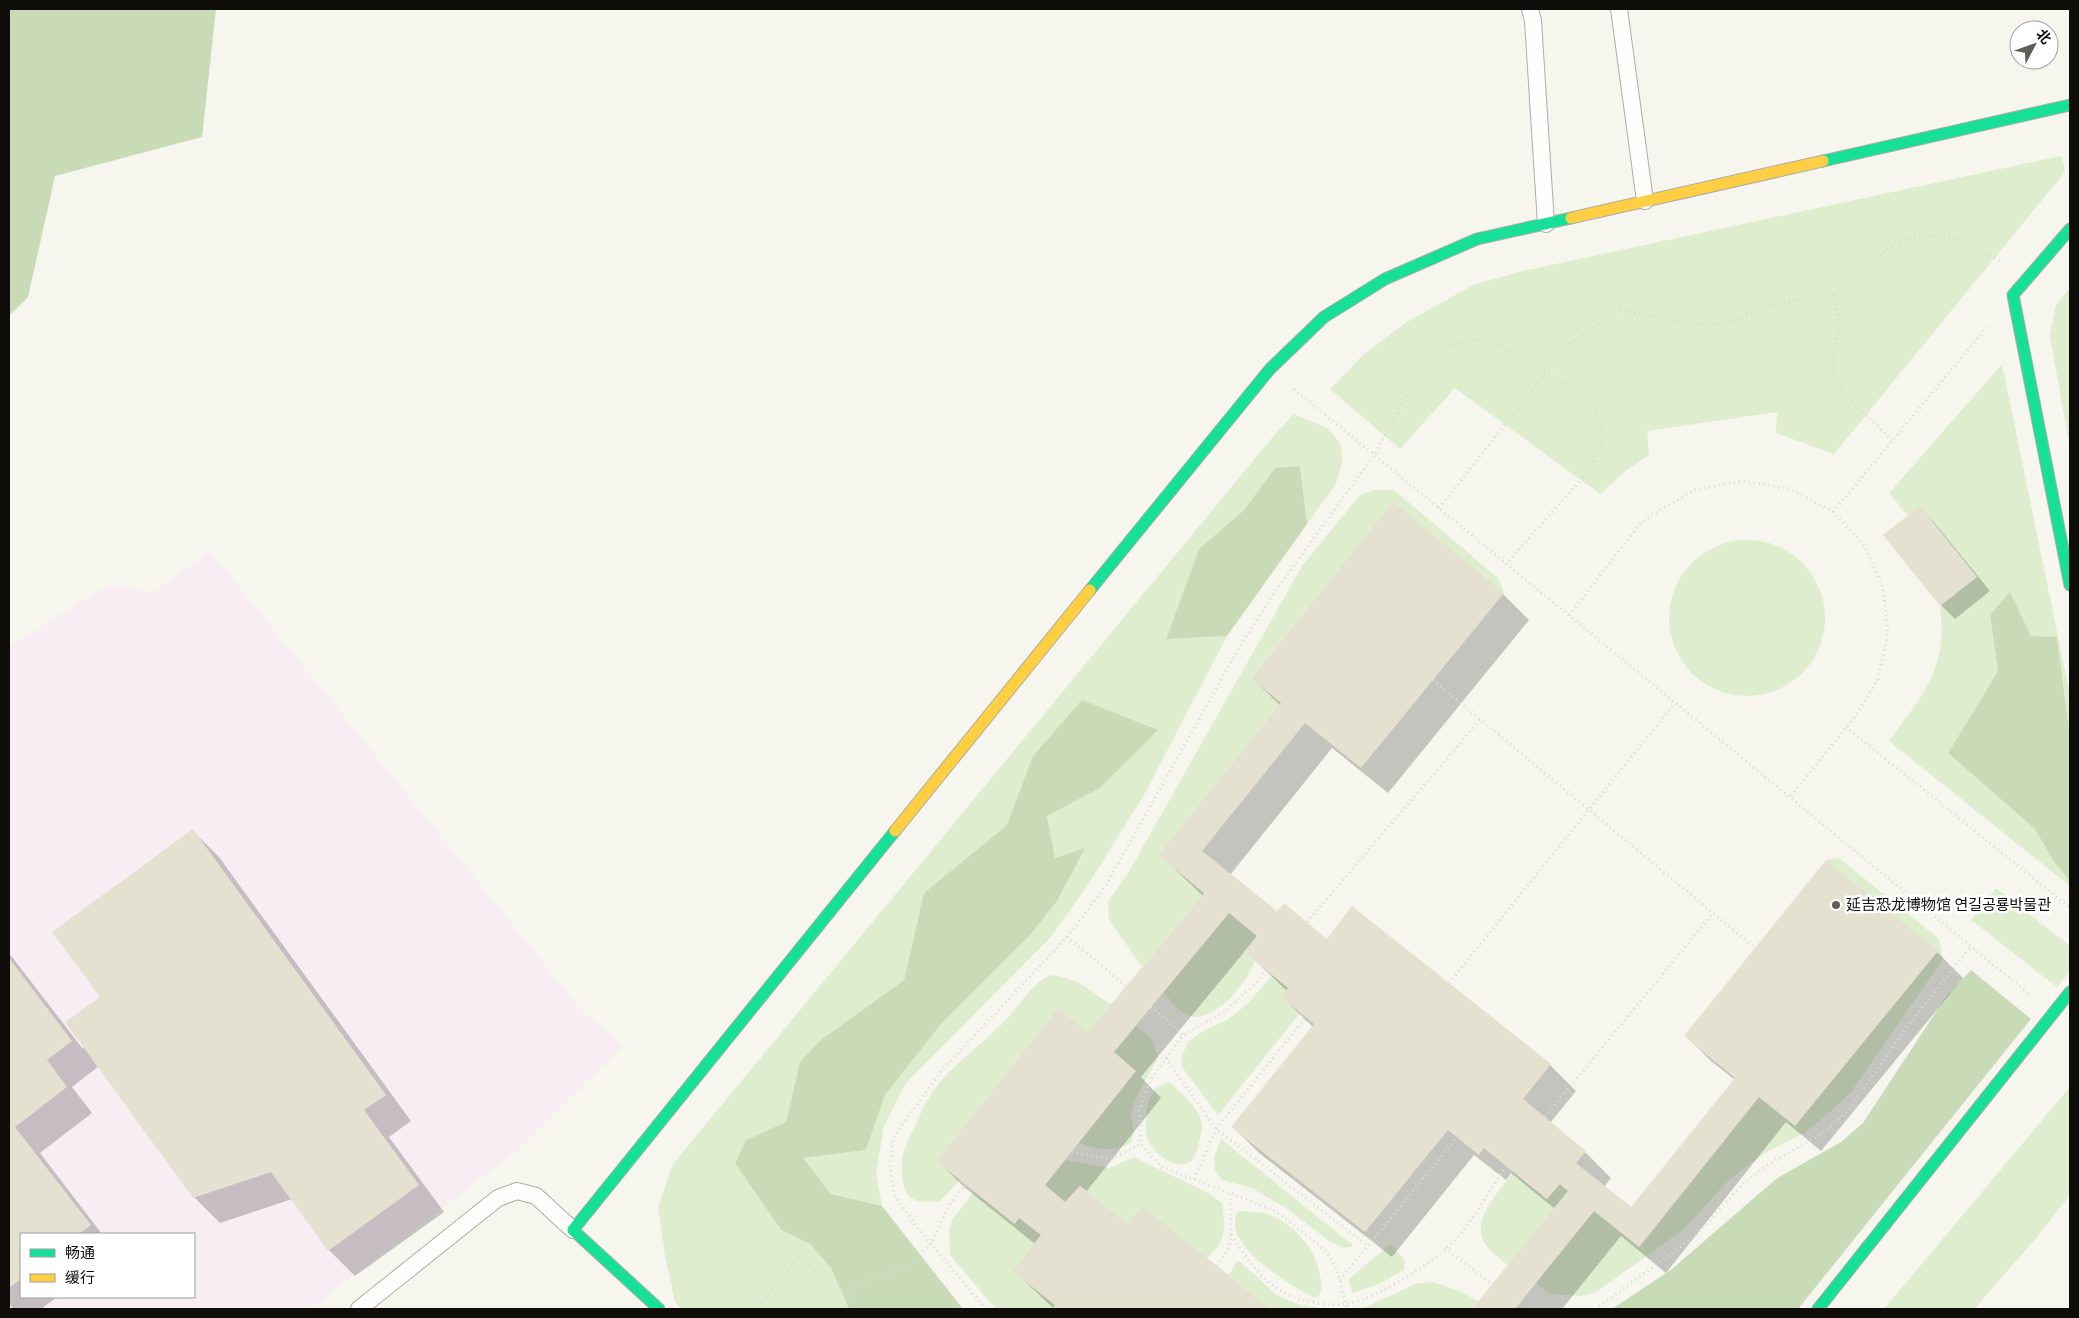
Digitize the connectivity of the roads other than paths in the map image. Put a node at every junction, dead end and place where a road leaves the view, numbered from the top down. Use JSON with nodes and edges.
{"nodes":[{"id":1,"x":1530,"y":9,"type":"edge"},
{"id":2,"x":1620,"y":11,"type":"edge"},
{"id":3,"x":2070,"y":105,"type":"edge"},
{"id":4,"x":1645,"y":201,"type":"junction"},
{"id":5,"x":1546,"y":224,"type":"junction"},
{"id":6,"x":2070,"y":229,"type":"edge"},
{"id":7,"x":2070,"y":585,"type":"edge"},
{"id":8,"x":2070,"y":992,"type":"edge"},
{"id":9,"x":573,"y":1230,"type":"junction"},
{"id":10,"x":359,"y":1309,"type":"edge"},
{"id":11,"x":659,"y":1309,"type":"edge"},
{"id":12,"x":1818,"y":1309,"type":"edge"}],
"edges":[{"from":1,"to":5,"type":"lane"},
{"from":2,"to":4,"type":"lane"},
{"from":3,"to":4,"type":"street"},
{"from":4,"to":5,"type":"street"},
{"from":5,"to":9,"type":"street"},
{"from":6,"to":7,"type":"street"},
{"from":8,"to":12,"type":"street"},
{"from":9,"to":10,"type":"lane"},
{"from":9,"to":11,"type":"street"}]}
